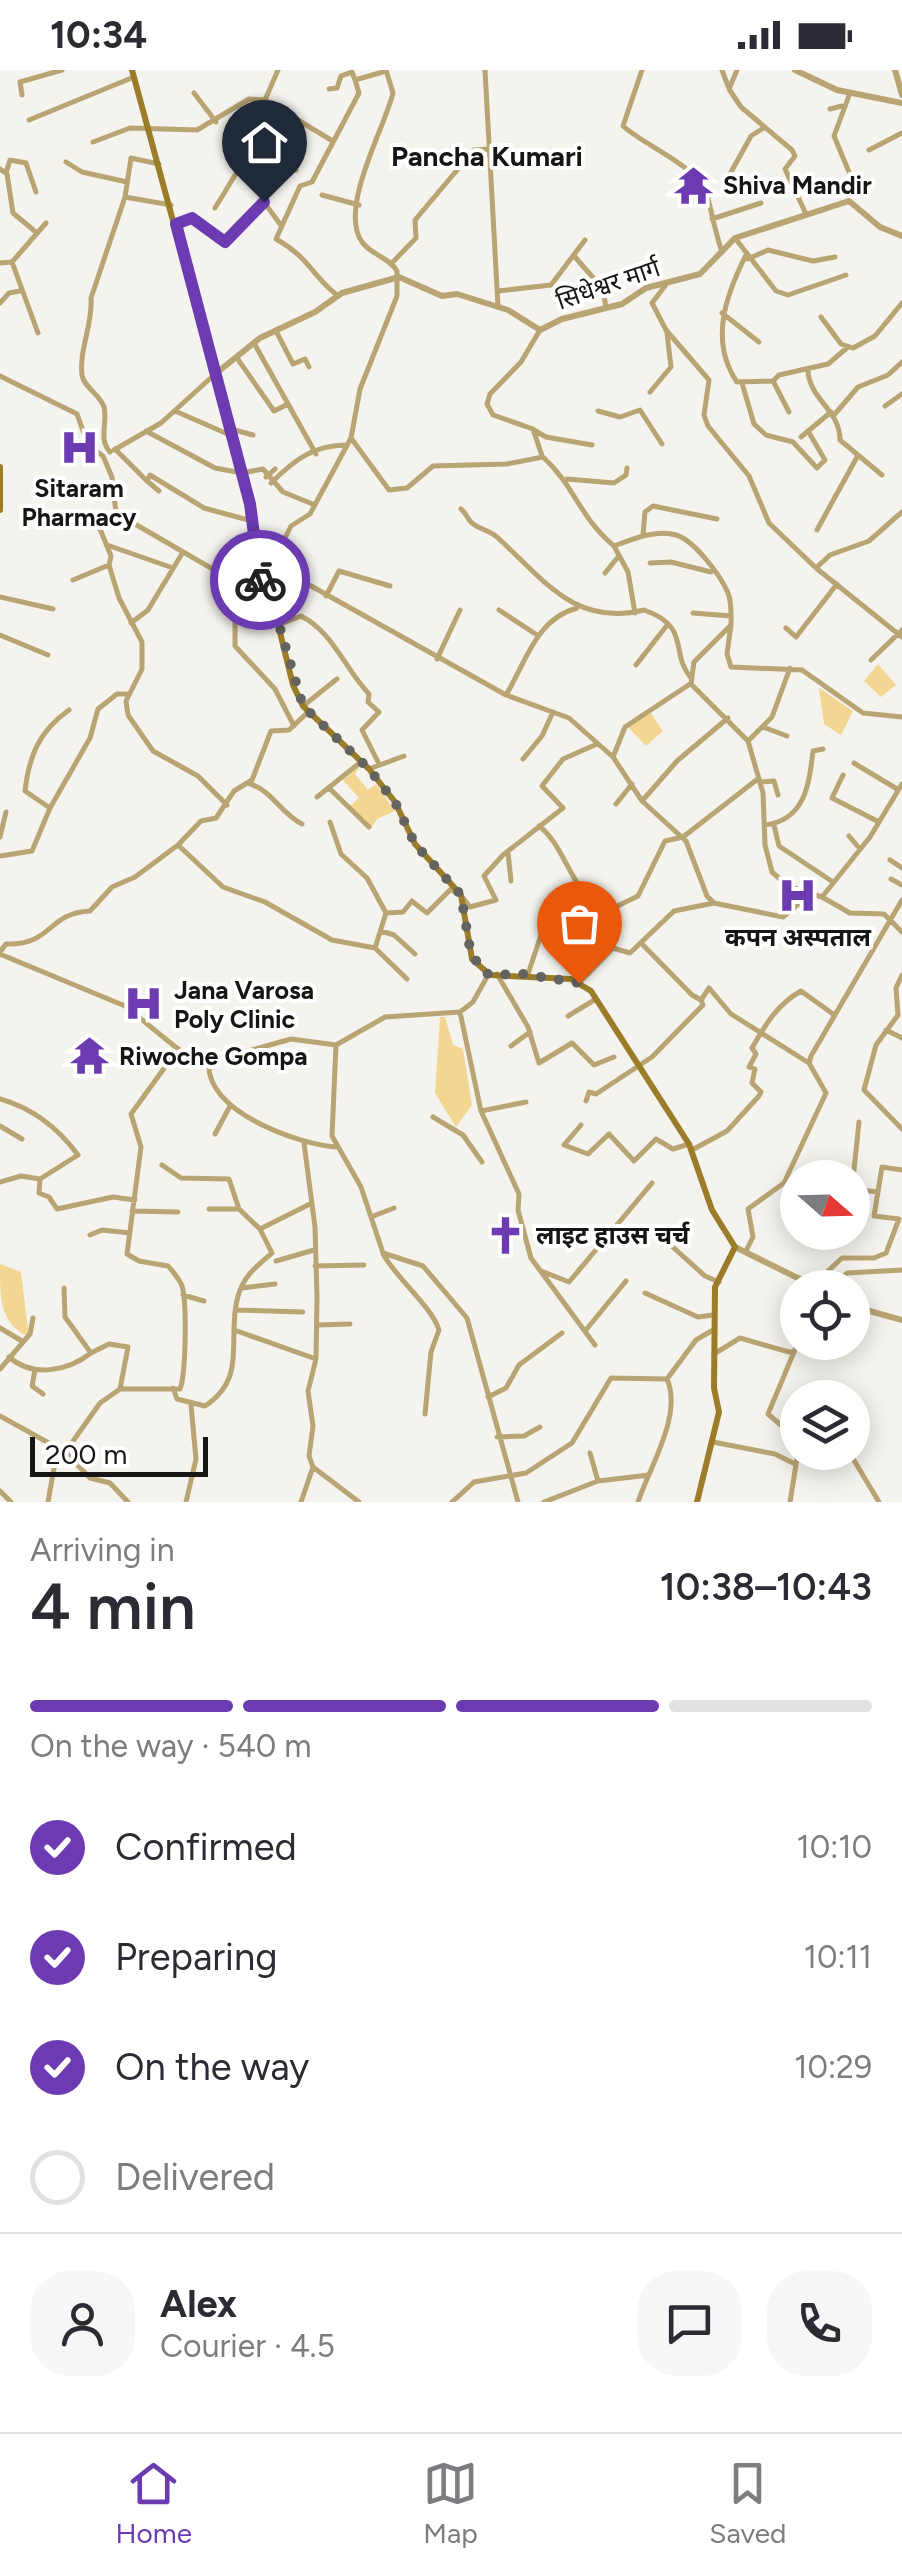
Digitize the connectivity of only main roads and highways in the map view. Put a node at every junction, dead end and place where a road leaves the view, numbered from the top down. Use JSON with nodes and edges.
{"nodes":[{"id":1,"x":133,"y":74,"type":"edge"},
{"id":2,"x":0,"y":467,"type":"edge"},
{"id":3,"x":0,"y":510,"type":"edge"},
{"id":4,"x":260,"y":578,"type":"junction"},
{"id":5,"x":267,"y":600,"type":"junction"},
{"id":6,"x":698,"y":1502,"type":"edge"}],
"edges":[{"from":1,"to":4,"type":"main road"},
{"from":2,"to":3,"type":"main road"},
{"from":4,"to":5,"type":"main road"},
{"from":4,"to":5,"type":"main road"},
{"from":5,"to":6,"type":"main road"}]}
